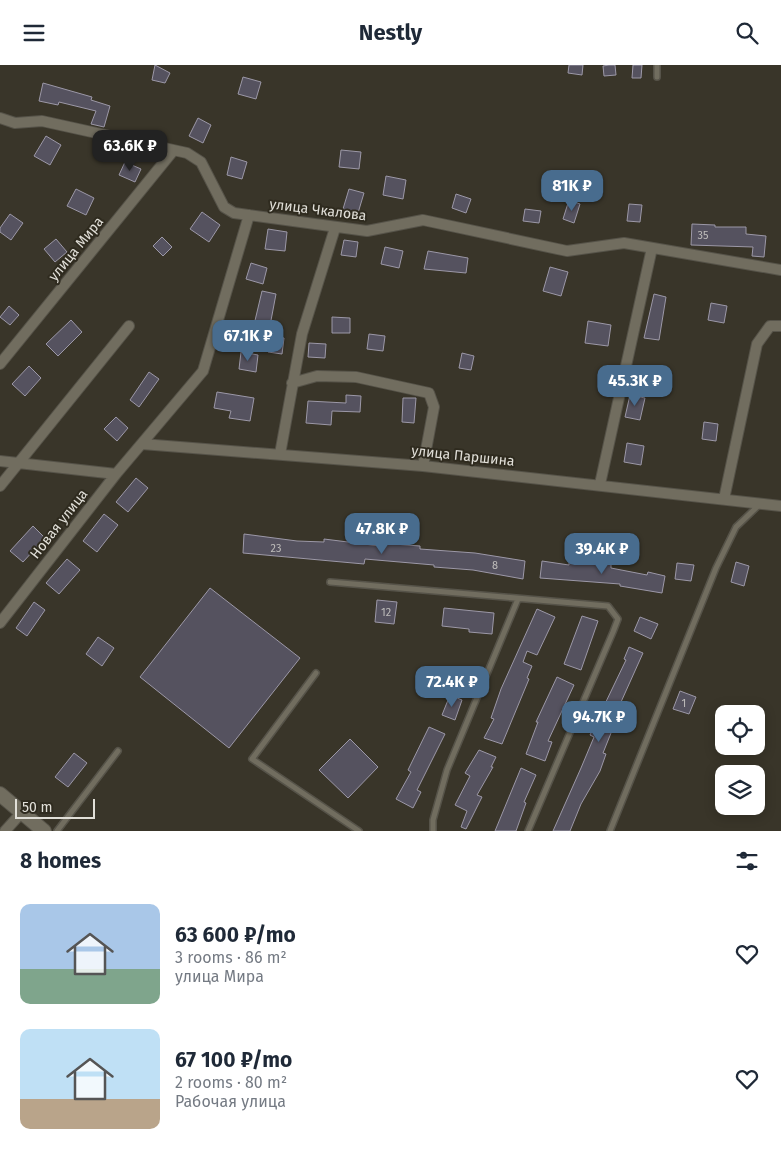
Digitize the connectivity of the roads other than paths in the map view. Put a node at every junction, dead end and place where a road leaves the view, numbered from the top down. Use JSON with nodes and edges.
{"nodes":[{"id":1,"x":656,"y":65,"type":"edge"},
{"id":2,"x":657,"y":77,"type":"dead end"},
{"id":3,"x":0,"y":118,"type":"edge"},
{"id":4,"x":173,"y":151,"type":"junction"},
{"id":5,"x":248,"y":215,"type":"junction"},
{"id":6,"x":335,"y":228,"type":"junction"},
{"id":7,"x":652,"y":248,"type":"junction"},
{"id":8,"x":781,"y":270,"type":"edge"},
{"id":9,"x":129,"y":326,"type":"dead end"},
{"id":10,"x":781,"y":326,"type":"edge"},
{"id":11,"x":0,"y":364,"type":"edge"},
{"id":12,"x":292,"y":383,"type":"junction"},
{"id":13,"x":142,"y":444,"type":"junction"},
{"id":14,"x":280,"y":453,"type":"junction"},
{"id":15,"x":0,"y":461,"type":"edge"},
{"id":16,"x":18,"y":463,"type":"junction"},
{"id":17,"x":424,"y":466,"type":"junction"},
{"id":18,"x":116,"y":474,"type":"junction"},
{"id":19,"x":600,"y":485,"type":"junction"},
{"id":20,"x":0,"y":486,"type":"edge"},
{"id":21,"x":724,"y":499,"type":"junction"},
{"id":22,"x":761,"y":503,"type":"junction"},
{"id":23,"x":781,"y":506,"type":"edge"},
{"id":24,"x":330,"y":582,"type":"dead end"},
{"id":25,"x":518,"y":599,"type":"junction"},
{"id":26,"x":0,"y":623,"type":"edge"},
{"id":27,"x":316,"y":673,"type":"dead end"},
{"id":28,"x":118,"y":751,"type":"dead end"},
{"id":29,"x":0,"y":794,"type":"edge"},
{"id":30,"x":22,"y":812,"type":"junction"},
{"id":31,"x":5,"y":831,"type":"edge"},
{"id":32,"x":44,"y":831,"type":"edge"},
{"id":33,"x":57,"y":831,"type":"edge"},
{"id":34,"x":359,"y":831,"type":"edge"},
{"id":35,"x":433,"y":831,"type":"edge"},
{"id":36,"x":528,"y":831,"type":"edge"},
{"id":37,"x":610,"y":831,"type":"edge"}],
"edges":[{"from":1,"to":2,"type":"lane"},
{"from":3,"to":4,"type":"street","name":"улица Чкалова"},
{"from":4,"to":5,"type":"street","name":"улица Чкалова"},
{"from":4,"to":11,"type":"street","name":"улица Мира"},
{"from":5,"to":6,"type":"street","name":"улица Чкалова"},
{"from":5,"to":13,"type":"street","name":"Новая улица"},
{"from":6,"to":7,"type":"street","name":"улица Чкалова"},
{"from":6,"to":12,"type":"street"},
{"from":7,"to":8,"type":"street","name":"улица Чкалова"},
{"from":7,"to":19,"type":"street"},
{"from":9,"to":16,"type":"street"},
{"from":10,"to":21,"type":"street"},
{"from":12,"to":14,"type":"street"},
{"from":12,"to":17,"type":"street"},
{"from":13,"to":14,"type":"street","name":"улица Паршина"},
{"from":13,"to":18,"type":"street","name":"Новая улица"},
{"from":14,"to":17,"type":"street","name":"улица Паршина"},
{"from":15,"to":16,"type":"street"},
{"from":16,"to":18,"type":"street"},
{"from":16,"to":20,"type":"street"},
{"from":17,"to":19,"type":"street","name":"улица Паршина"},
{"from":18,"to":26,"type":"street","name":"Новая улица"},
{"from":19,"to":21,"type":"street","name":"улица Паршина"},
{"from":21,"to":22,"type":"street","name":"улица Паршина"},
{"from":22,"to":23,"type":"street","name":"улица Паршина"},
{"from":22,"to":37,"type":"lane"},
{"from":24,"to":25,"type":"lane"},
{"from":25,"to":35,"type":"lane"},
{"from":25,"to":36,"type":"lane"},
{"from":27,"to":34,"type":"lane"},
{"from":28,"to":33,"type":"lane"},
{"from":29,"to":30,"type":"street"},
{"from":30,"to":31,"type":"street"},
{"from":30,"to":32,"type":"street"}]}
